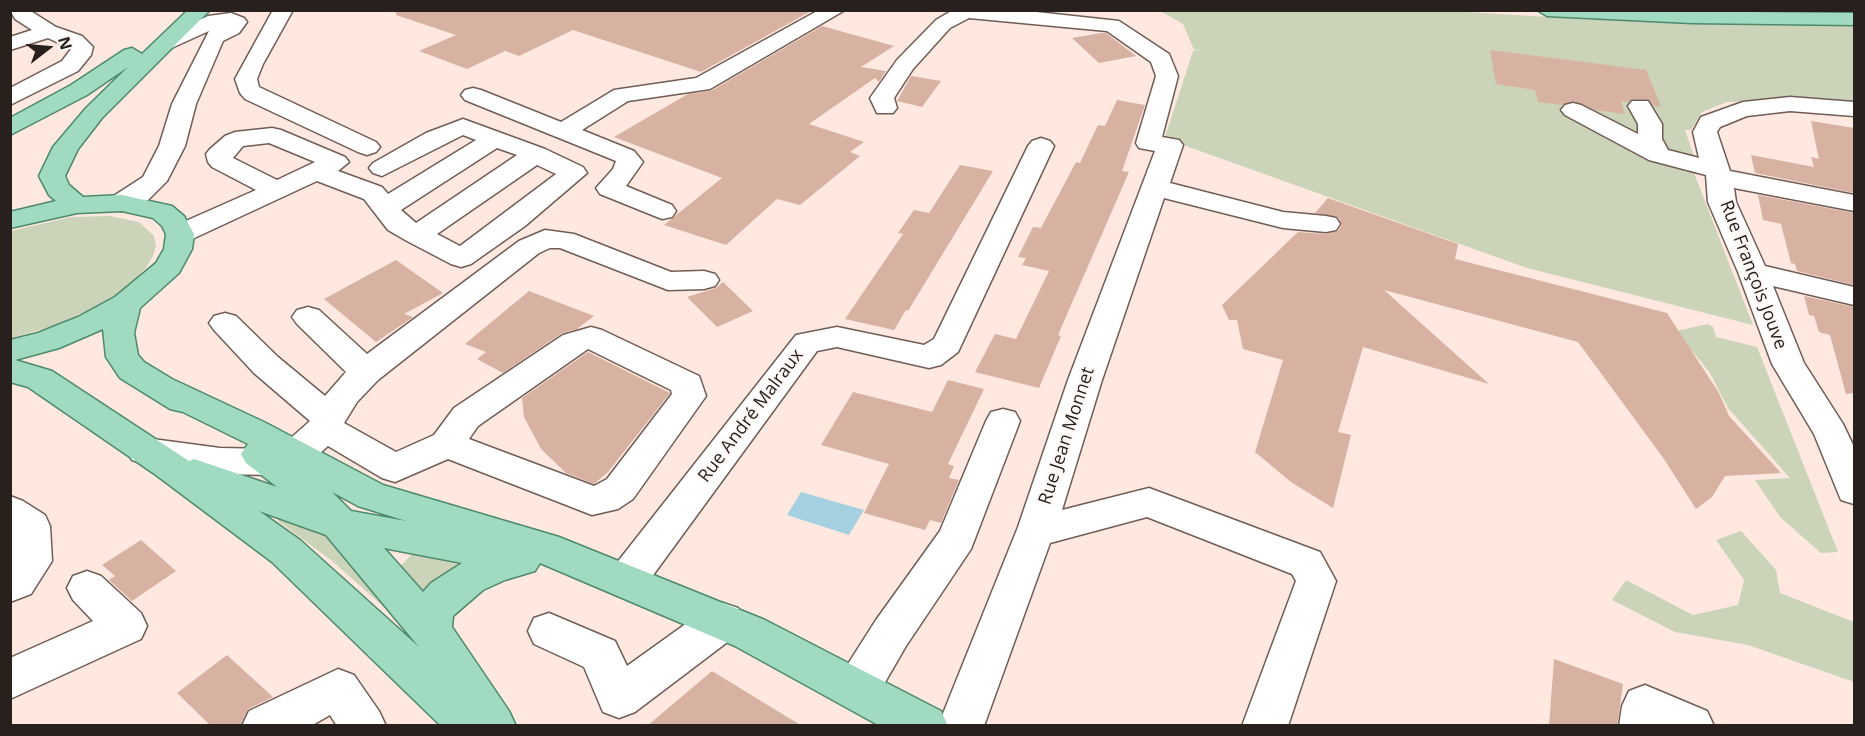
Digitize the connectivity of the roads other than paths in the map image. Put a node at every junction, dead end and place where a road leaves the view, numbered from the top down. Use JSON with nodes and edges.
{"nodes":[{"id":1,"x":19,"y":10,"type":"edge"},
{"id":2,"x":187,"y":10,"type":"edge"},
{"id":3,"x":200,"y":10,"type":"edge"},
{"id":4,"x":283,"y":10,"type":"edge"},
{"id":5,"x":835,"y":10,"type":"edge"},
{"id":6,"x":1547,"y":10,"type":"edge"},
{"id":7,"x":1854,"y":19,"type":"edge"},
{"id":8,"x":50,"y":31,"type":"junction"},
{"id":9,"x":10,"y":44,"type":"edge"},
{"id":10,"x":167,"y":44,"type":"junction"},
{"id":11,"x":473,"y":95,"type":"dead end"},
{"id":12,"x":10,"y":98,"type":"edge"},
{"id":13,"x":1640,"y":106,"type":"dead end"},
{"id":14,"x":885,"y":108,"type":"dead end"},
{"id":15,"x":1854,"y":109,"type":"edge"},
{"id":16,"x":1573,"y":110,"type":"dead end"},
{"id":17,"x":10,"y":128,"type":"edge"},
{"id":18,"x":562,"y":132,"type":"junction"},
{"id":19,"x":496,"y":138,"type":"junction"},
{"id":20,"x":1041,"y":146,"type":"dead end"},
{"id":21,"x":536,"y":154,"type":"junction"},
{"id":22,"x":1658,"y":155,"type":"junction"},
{"id":23,"x":326,"y":167,"type":"junction"},
{"id":24,"x":382,"y":168,"type":"dead end"},
{"id":25,"x":1718,"y":174,"type":"junction"},
{"id":26,"x":1155,"y":187,"type":"junction"},
{"id":27,"x":277,"y":190,"type":"junction"},
{"id":28,"x":122,"y":203,"type":"junction"},
{"id":29,"x":1854,"y":203,"type":"edge"},
{"id":30,"x":77,"y":205,"type":"junction"},
{"id":31,"x":385,"y":208,"type":"junction"},
{"id":32,"x":662,"y":211,"type":"dead end"},
{"id":33,"x":10,"y":220,"type":"edge"},
{"id":34,"x":1326,"y":224,"type":"dead end"},
{"id":35,"x":180,"y":234,"type":"junction"},
{"id":36,"x":417,"y":235,"type":"junction"},
{"id":37,"x":1753,"y":272,"type":"junction"},
{"id":38,"x":704,"y":280,"type":"dead end"},
{"id":39,"x":1854,"y":296,"type":"edge"},
{"id":40,"x":126,"y":304,"type":"junction"},
{"id":41,"x":308,"y":317,"type":"dead end"},
{"id":42,"x":225,"y":323,"type":"dead end"},
{"id":43,"x":10,"y":351,"type":"edge"},
{"id":44,"x":10,"y":370,"type":"edge"},
{"id":45,"x":366,"y":372,"type":"junction"},
{"id":46,"x":1003,"y":421,"type":"dead end"},
{"id":47,"x":328,"y":422,"type":"junction"},
{"id":48,"x":1843,"y":436,"type":"edge"},
{"id":49,"x":447,"y":444,"type":"junction"},
{"id":50,"x":157,"y":458,"type":"junction"},
{"id":51,"x":284,"y":458,"type":"junction"},
{"id":52,"x":1854,"y":490,"type":"edge"},
{"id":53,"x":10,"y":511,"type":"edge"},
{"id":54,"x":340,"y":524,"type":"junction"},
{"id":55,"x":1037,"y":527,"type":"junction"},
{"id":56,"x":524,"y":560,"type":"junction"},
{"id":57,"x":626,"y":581,"type":"junction"},
{"id":58,"x":10,"y":585,"type":"edge"},
{"id":59,"x":87,"y":588,"type":"dead end"},
{"id":60,"x":723,"y":621,"type":"junction"},
{"id":61,"x":431,"y":630,"type":"junction"},
{"id":62,"x":549,"y":631,"type":"dead end"},
{"id":63,"x":10,"y":679,"type":"edge"},
{"id":64,"x":857,"y":689,"type":"junction"},
{"id":65,"x":265,"y":726,"type":"edge"},
{"id":66,"x":363,"y":726,"type":"edge"},
{"id":67,"x":473,"y":726,"type":"edge"},
{"id":68,"x":493,"y":726,"type":"edge"},
{"id":69,"x":925,"y":726,"type":"edge"},
{"id":70,"x":961,"y":726,"type":"edge"},
{"id":71,"x":1265,"y":726,"type":"edge"},
{"id":72,"x":1642,"y":726,"type":"edge"},
{"id":73,"x":1691,"y":726,"type":"edge"}],
"edges":[{"from":1,"to":8,"type":"street"},
{"from":2,"to":17,"type":"main road"},
{"from":3,"to":10,"type":"main road"},
{"from":4,"to":23,"type":"street"},
{"from":5,"to":18,"type":"street"},
{"from":6,"to":7,"type":"main road"},
{"from":8,"to":9,"type":"street"},
{"from":8,"to":12,"type":"street"},
{"from":10,"to":28,"type":"street"},
{"from":10,"to":30,"type":"main road"},
{"from":11,"to":18,"type":"street"},
{"from":13,"to":22,"type":"street"},
{"from":14,"to":26,"type":"street","name":"Rue Jean Monnet"},
{"from":15,"to":25,"type":"street","name":"Rue François Jouve"},
{"from":16,"to":22,"type":"street"},
{"from":18,"to":32,"type":"street"},
{"from":19,"to":21,"type":"street"},
{"from":19,"to":24,"type":"street"},
{"from":19,"to":31,"type":"street"},
{"from":20,"to":57,"type":"street","name":"Rue André Malraux"},
{"from":21,"to":36,"type":"street"},
{"from":21,"to":36,"type":"street"},
{"from":22,"to":25,"type":"street"},
{"from":23,"to":27,"type":"street"},
{"from":23,"to":27,"type":"street"},
{"from":23,"to":31,"type":"street"},
{"from":25,"to":29,"type":"street"},
{"from":25,"to":37,"type":"street","name":"Rue François Jouve"},
{"from":26,"to":34,"type":"street"},
{"from":26,"to":55,"type":"street","name":"Rue Jean Monnet"},
{"from":27,"to":35,"type":"street"},
{"from":28,"to":30,"type":"main road"},
{"from":28,"to":35,"type":"main road"},
{"from":30,"to":33,"type":"main road"},
{"from":31,"to":36,"type":"street"},
{"from":35,"to":40,"type":"main road"},
{"from":37,"to":39,"type":"street"},
{"from":37,"to":48,"type":"street","name":"Rue François Jouve"},
{"from":38,"to":45,"type":"street"},
{"from":40,"to":43,"type":"main road"},
{"from":40,"to":51,"type":"main road"},
{"from":41,"to":45,"type":"street"},
{"from":42,"to":47,"type":"street"},
{"from":44,"to":50,"type":"main road"},
{"from":45,"to":47,"type":"street"},
{"from":46,"to":64,"type":"street"},
{"from":47,"to":49,"type":"street"},
{"from":47,"to":51,"type":"street"},
{"from":48,"to":52,"type":"street","name":"Rue François Jouve"},
{"from":49,"to":49,"type":"street"},
{"from":50,"to":51,"type":"street"},
{"from":50,"to":54,"type":"main road"},
{"from":50,"to":67,"type":"main road"},
{"from":51,"to":54,"type":"main road"},
{"from":51,"to":57,"type":"main road"},
{"from":53,"to":58,"type":"street"},
{"from":54,"to":56,"type":"main road"},
{"from":54,"to":61,"type":"main road"},
{"from":55,"to":70,"type":"street","name":"Rue Jean Monnet"},
{"from":55,"to":71,"type":"street"},
{"from":56,"to":57,"type":"main road"},
{"from":56,"to":61,"type":"main road"},
{"from":57,"to":60,"type":"main road"},
{"from":59,"to":63,"type":"street"},
{"from":60,"to":62,"type":"street"},
{"from":60,"to":64,"type":"main road"},
{"from":61,"to":68,"type":"main road"},
{"from":64,"to":69,"type":"main road"},
{"from":65,"to":66,"type":"street"},
{"from":72,"to":73,"type":"street"}]}
